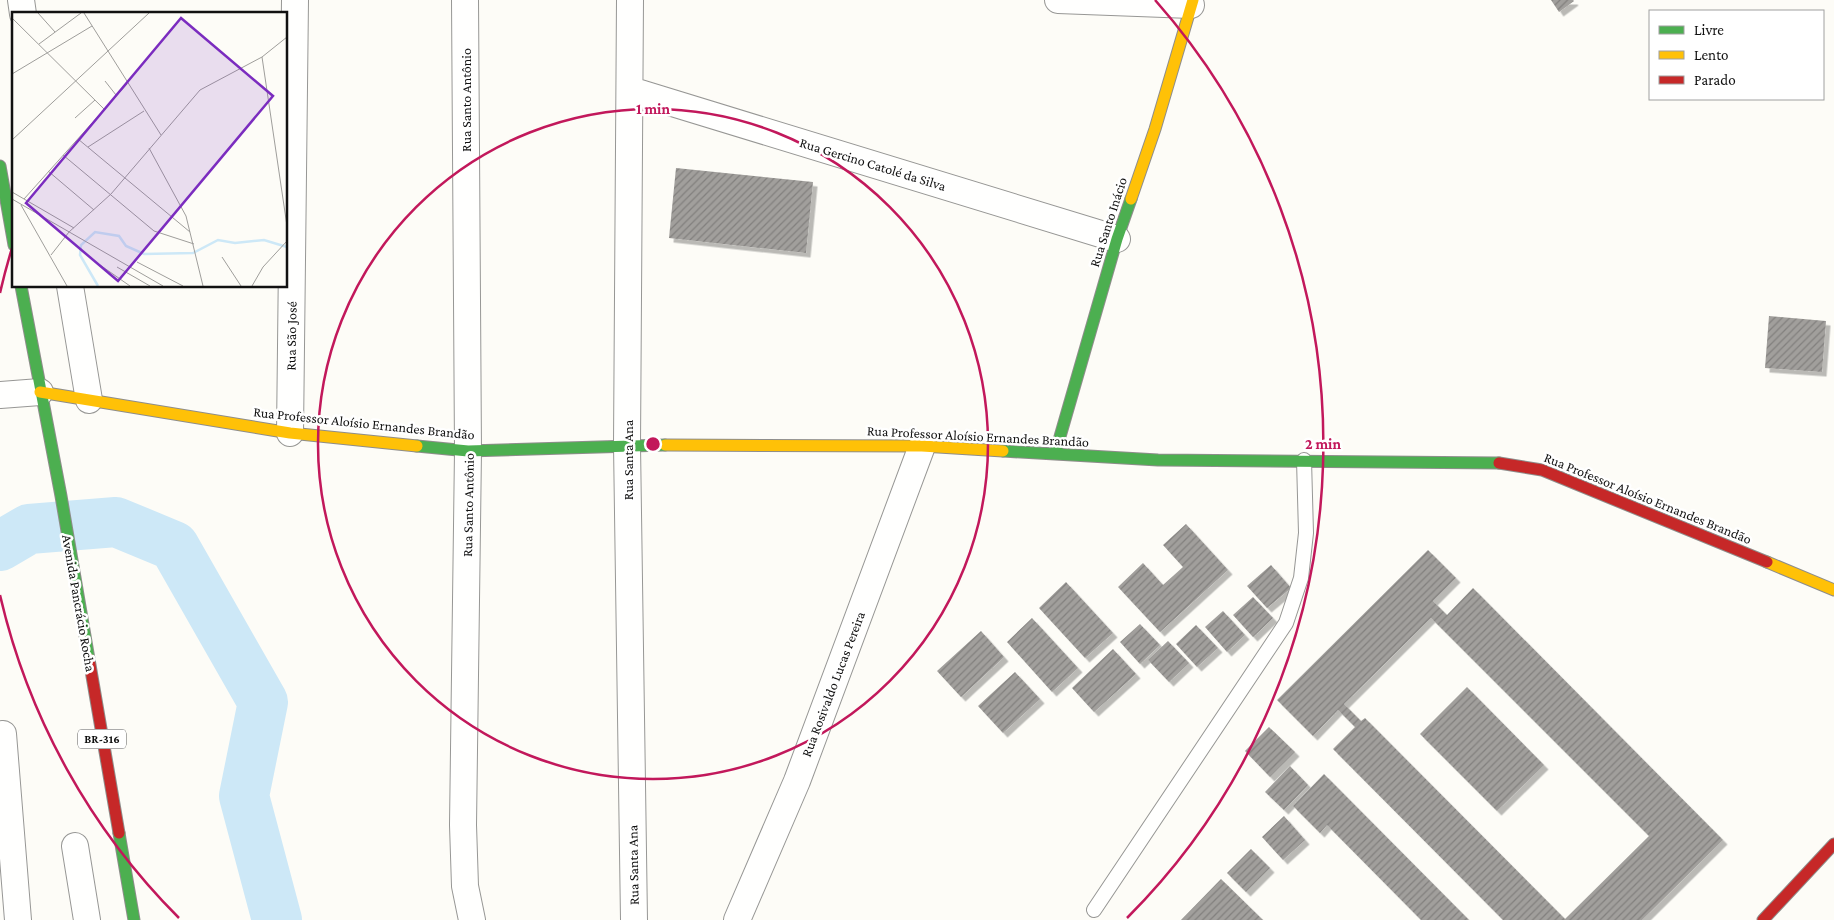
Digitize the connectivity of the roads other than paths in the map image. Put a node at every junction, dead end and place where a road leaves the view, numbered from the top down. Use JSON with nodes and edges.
{"nodes":[{"id":1,"x":294,"y":0,"type":"edge"},
{"id":2,"x":465,"y":0,"type":"edge"},
{"id":3,"x":630,"y":0,"type":"edge"},
{"id":4,"x":1058,"y":0,"type":"edge"},
{"id":5,"x":1073,"y":0,"type":"edge"},
{"id":6,"x":1192,"y":2,"type":"edge"},
{"id":7,"x":630,"y":90,"type":"junction"},
{"id":8,"x":0,"y":166,"type":"edge"},
{"id":9,"x":12,"y":234,"type":"edge"},
{"id":10,"x":1117,"y":239,"type":"junction"},
{"id":11,"x":21,"y":288,"type":"edge"},
{"id":12,"x":70,"y":288,"type":"edge"},
{"id":13,"x":40,"y":392,"type":"junction"},
{"id":14,"x":0,"y":395,"type":"edge"},
{"id":15,"x":89,"y":400,"type":"junction"},
{"id":16,"x":290,"y":433,"type":"junction"},
{"id":17,"x":627,"y":445,"type":"junction"},
{"id":18,"x":922,"y":446,"type":"junction"},
{"id":19,"x":468,"y":451,"type":"junction"},
{"id":20,"x":1055,"y":454,"type":"junction"},
{"id":21,"x":1304,"y":460,"type":"junction"},
{"id":22,"x":1834,"y":590,"type":"edge"},
{"id":23,"x":3,"y":734,"type":"dead end"},
{"id":24,"x":1834,"y":844,"type":"edge"},
{"id":25,"x":75,"y":846,"type":"dead end"},
{"id":26,"x":1094,"y":910,"type":"dead end"},
{"id":27,"x":18,"y":920,"type":"edge"},
{"id":28,"x":87,"y":920,"type":"edge"},
{"id":29,"x":134,"y":920,"type":"edge"},
{"id":30,"x":472,"y":920,"type":"edge"},
{"id":31,"x":634,"y":920,"type":"edge"},
{"id":32,"x":737,"y":920,"type":"edge"},
{"id":33,"x":1764,"y":920,"type":"edge"}],
"edges":[{"from":1,"to":16,"type":"street","name":"Rua São José"},
{"from":2,"to":19,"type":"street","name":"Rua Santo Antônio"},
{"from":3,"to":7,"type":"street","name":"Rua Santa Ana"},
{"from":4,"to":5,"type":"street"},
{"from":5,"to":6,"type":"street"},
{"from":6,"to":10,"type":"main road","name":"Rua Santo Inácio"},
{"from":7,"to":10,"type":"street","name":"Rua Gercino Catolé da Silva"},
{"from":7,"to":17,"type":"street","name":"Rua Santa Ana"},
{"from":8,"to":9,"type":"main road"},
{"from":10,"to":20,"type":"main road","name":"Rua Santo Inácio"},
{"from":11,"to":13,"type":"main road","name":"Avenida Pancrácio Rocha","number":"BR-316"},
{"from":12,"to":15,"type":"street"},
{"from":13,"to":14,"type":"street"},
{"from":13,"to":15,"type":"main road","name":"Rua Professor Aloísio Ernandes Brandão"},
{"from":13,"to":29,"type":"main road","name":"Avenida Pancrácio Rocha","number":"BR-316"},
{"from":15,"to":16,"type":"main road","name":"Rua Professor Aloísio Ernandes Brandão"},
{"from":16,"to":19,"type":"main road","name":"Rua Professor Aloísio Ernandes Brandão"},
{"from":17,"to":18,"type":"main road","name":"Rua Professor Aloísio Ernandes Brandão"},
{"from":17,"to":19,"type":"main road","name":"Rua Professor Aloísio Ernandes Brandão"},
{"from":17,"to":31,"type":"street","name":"Rua Santa Ana"},
{"from":18,"to":20,"type":"main road","name":"Rua Professor Aloísio Ernandes Brandão"},
{"from":18,"to":32,"type":"street","name":"Rua Rosivaldo Lucas Pereira"},
{"from":19,"to":30,"type":"street","name":"Rua Santo Antônio"},
{"from":20,"to":21,"type":"main road","name":"Rua Professor Aloísio Ernandes Brandão"},
{"from":21,"to":22,"type":"main road","name":"Rua Professor Aloísio Ernandes Brandão"},
{"from":21,"to":26,"type":"lane"},
{"from":23,"to":27,"type":"street"},
{"from":24,"to":33,"type":"main road"},
{"from":25,"to":28,"type":"street"}]}
